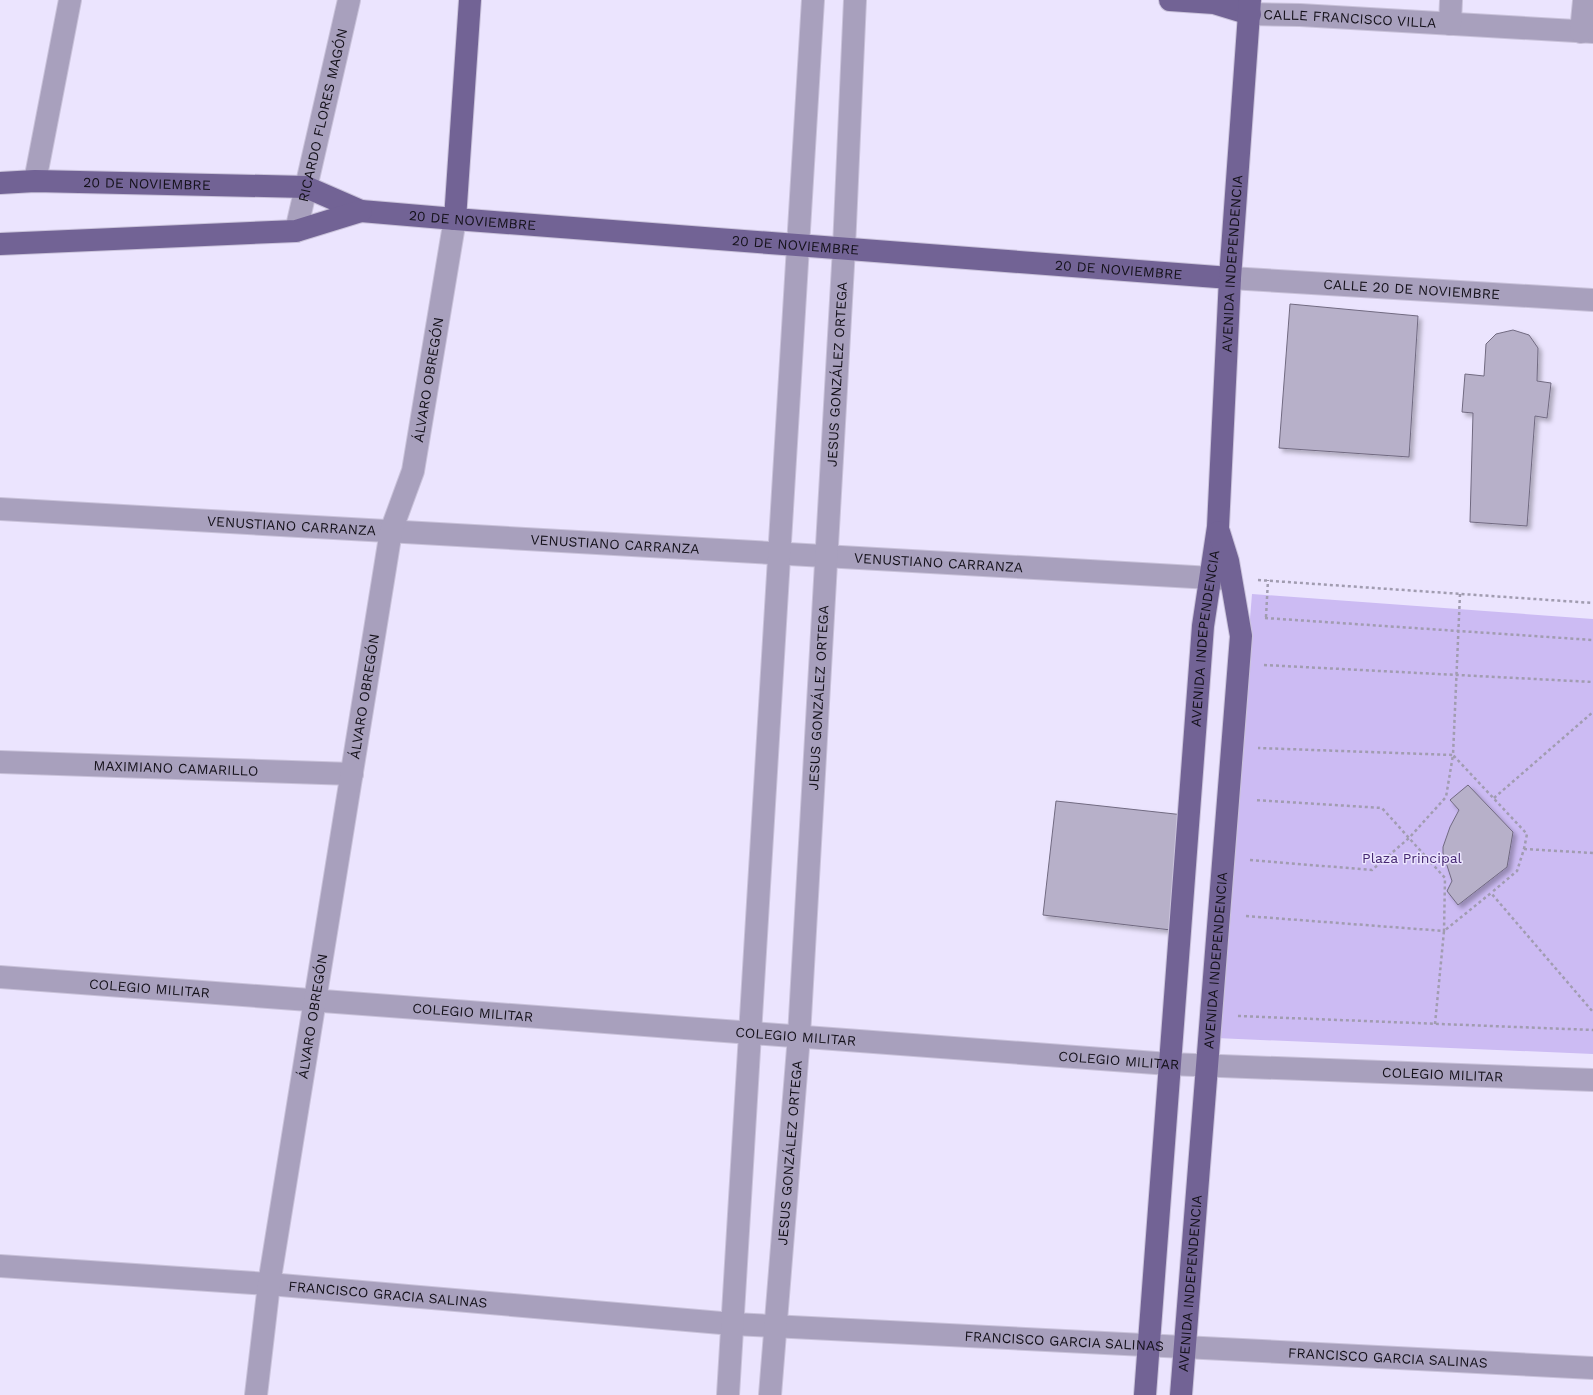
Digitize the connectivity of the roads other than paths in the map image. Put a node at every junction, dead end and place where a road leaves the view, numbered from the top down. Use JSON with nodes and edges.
{"nodes":[{"id":1,"x":70,"y":0,"type":"edge"},
{"id":2,"x":349,"y":0,"type":"edge"},
{"id":3,"x":470,"y":0,"type":"edge"},
{"id":4,"x":813,"y":0,"type":"edge"},
{"id":5,"x":855,"y":0,"type":"edge"},
{"id":6,"x":1170,"y":0,"type":"edge"},
{"id":7,"x":1451,"y":0,"type":"edge"},
{"id":8,"x":1575,"y":0,"type":"edge"},
{"id":9,"x":1584,"y":0,"type":"edge"},
{"id":10,"x":1218,"y":1,"type":"edge"},
{"id":11,"x":1593,"y":1,"type":"edge"},
{"id":12,"x":1250,"y":7,"type":"edge"},
{"id":13,"x":1450,"y":24,"type":"junction"},
{"id":14,"x":1587,"y":32,"type":"edge"},
{"id":15,"x":35,"y":181,"type":"junction"},
{"id":16,"x":0,"y":183,"type":"edge"},
{"id":17,"x":306,"y":187,"type":"junction"},
{"id":18,"x":361,"y":211,"type":"junction"},
{"id":19,"x":455,"y":219,"type":"junction"},
{"id":20,"x":296,"y":231,"type":"junction"},
{"id":21,"x":0,"y":244,"type":"edge"},
{"id":22,"x":800,"y":244,"type":"junction"},
{"id":23,"x":844,"y":248,"type":"junction"},
{"id":24,"x":1230,"y":278,"type":"junction"},
{"id":25,"x":1593,"y":300,"type":"edge"},
{"id":26,"x":0,"y":509,"type":"edge"},
{"id":27,"x":391,"y":531,"type":"junction"},
{"id":28,"x":782,"y":553,"type":"junction"},
{"id":29,"x":826,"y":556,"type":"junction"},
{"id":30,"x":1220,"y":578,"type":"junction"},
{"id":31,"x":0,"y":762,"type":"edge"},
{"id":32,"x":352,"y":774,"type":"junction"},
{"id":33,"x":0,"y":977,"type":"edge"},
{"id":34,"x":315,"y":1000,"type":"junction"},
{"id":35,"x":753,"y":1033,"type":"junction"},
{"id":36,"x":798,"y":1036,"type":"junction"},
{"id":37,"x":1170,"y":1064,"type":"junction"},
{"id":38,"x":1207,"y":1065,"type":"junction"},
{"id":39,"x":1593,"y":1080,"type":"edge"},
{"id":40,"x":0,"y":1266,"type":"edge"},
{"id":41,"x":269,"y":1284,"type":"junction"},
{"id":42,"x":733,"y":1324,"type":"junction"},
{"id":43,"x":776,"y":1325,"type":"junction"},
{"id":44,"x":1149,"y":1345,"type":"junction"},
{"id":45,"x":1184,"y":1347,"type":"junction"},
{"id":46,"x":1593,"y":1368,"type":"edge"},
{"id":47,"x":256,"y":1395,"type":"edge"},
{"id":48,"x":728,"y":1395,"type":"edge"},
{"id":49,"x":770,"y":1395,"type":"edge"},
{"id":50,"x":1146,"y":1395,"type":"edge"},
{"id":51,"x":1181,"y":1395,"type":"edge"}],
"edges":[{"from":1,"to":15,"type":"street"},
{"from":2,"to":17,"type":"street","name":"RICARDO FLORES MAGÓN"},
{"from":3,"to":19,"type":"main road","name":"ÁLVARO OBREGÓN"},
{"from":4,"to":22,"type":"street"},
{"from":5,"to":23,"type":"street","name":"JESUS GONZÁLEZ ORTEGA"},
{"from":6,"to":10,"type":"main road"},
{"from":7,"to":13,"type":"street","name":"CALLE FRANCISCO VILLA"},
{"from":8,"to":9,"type":"street"},
{"from":9,"to":11,"type":"street"},
{"from":9,"to":14,"type":"street","name":"CALLE FRANCISCO VILLA"},
{"from":10,"to":12,"type":"main road"},
{"from":12,"to":13,"type":"street","name":"CALLE FRANCISCO VILLA"},
{"from":12,"to":24,"type":"main road","name":"AVENIDA INDEPENDENCIA"},
{"from":13,"to":14,"type":"street","name":"CALLE FRANCISCO VILLA"},
{"from":15,"to":16,"type":"main road","name":"20 DE NOVIEMBRE"},
{"from":15,"to":17,"type":"main road","name":"20 DE NOVIEMBRE"},
{"from":17,"to":18,"type":"main road","name":"20 DE NOVIEMBRE"},
{"from":17,"to":20,"type":"street","name":"RICARDO FLORES MAGÓN"},
{"from":18,"to":19,"type":"main road","name":"20 DE NOVIEMBRE"},
{"from":18,"to":20,"type":"main road","name":"20 DE NOVIEMBRE"},
{"from":19,"to":22,"type":"main road","name":"20 DE NOVIEMBRE"},
{"from":19,"to":27,"type":"street","name":"ÁLVARO OBREGÓN"},
{"from":20,"to":21,"type":"main road","name":"20 DE NOVIEMBRE"},
{"from":22,"to":23,"type":"main road","name":"20 DE NOVIEMBRE"},
{"from":22,"to":28,"type":"street"},
{"from":23,"to":24,"type":"main road","name":"20 DE NOVIEMBRE"},
{"from":23,"to":29,"type":"street","name":"JESUS GONZÁLEZ ORTEGA"},
{"from":24,"to":25,"type":"street","name":"CALLE 20 DE NOVIEMBRE"},
{"from":24,"to":30,"type":"main road","name":"AVENIDA INDEPENDENCIA"},
{"from":26,"to":27,"type":"street","name":"VENUSTIANO CARRANZA"},
{"from":27,"to":28,"type":"street","name":"VENUSTIANO CARRANZA"},
{"from":27,"to":32,"type":"street","name":"ÁLVARO OBREGÓN"},
{"from":28,"to":29,"type":"street","name":"VENUSTIANO CARRANZA"},
{"from":28,"to":35,"type":"street"},
{"from":29,"to":30,"type":"street","name":"VENUSTIANO CARRANZA"},
{"from":29,"to":36,"type":"street","name":"JESUS GONZÁLEZ ORTEGA"},
{"from":30,"to":37,"type":"main road","name":"AVENIDA INDEPENDENCIA"},
{"from":30,"to":38,"type":"main road","name":"AVENIDA INDEPENDENCIA"},
{"from":31,"to":32,"type":"street","name":"MAXIMIANO CAMARILLO"},
{"from":32,"to":34,"type":"street","name":"ÁLVARO OBREGÓN"},
{"from":33,"to":34,"type":"street","name":"COLEGIO MILITAR"},
{"from":34,"to":35,"type":"street","name":"COLEGIO MILITAR"},
{"from":34,"to":41,"type":"street","name":"ÁLVARO OBREGÓN"},
{"from":35,"to":36,"type":"street","name":"COLEGIO MILITAR"},
{"from":35,"to":42,"type":"street"},
{"from":36,"to":37,"type":"street","name":"COLEGIO MILITAR"},
{"from":36,"to":43,"type":"street","name":"JESUS GONZÁLEZ ORTEGA"},
{"from":37,"to":38,"type":"street","name":"COLEGIO MILITAR"},
{"from":37,"to":44,"type":"main road","name":"AVENIDA INDEPENDENCIA"},
{"from":38,"to":39,"type":"street","name":"COLEGIO MILITAR"},
{"from":38,"to":45,"type":"main road","name":"AVENIDA INDEPENDENCIA"},
{"from":40,"to":41,"type":"street","name":"FRANCISCO GRACIA SALINAS"},
{"from":41,"to":42,"type":"street","name":"FRANCISCO GRACIA SALINAS"},
{"from":41,"to":47,"type":"street","name":"ÁLVARO OBREGÓN"},
{"from":42,"to":43,"type":"street","name":"FRANCISCO GRACIA SALINAS"},
{"from":42,"to":48,"type":"street"},
{"from":43,"to":44,"type":"street","name":"FRANCISCO GARCIA SALINAS"},
{"from":43,"to":49,"type":"street","name":"JESUS GONZÁLEZ ORTEGA"},
{"from":44,"to":45,"type":"street","name":"FRANCISCO GARCIA SALINAS"},
{"from":44,"to":50,"type":"main road","name":"AVENIDA INDEPENDENCIA"},
{"from":45,"to":46,"type":"street","name":"FRANCISCO GARCIA SALINAS"},
{"from":45,"to":51,"type":"main road","name":"AVENIDA INDEPENDENCIA"}]}
